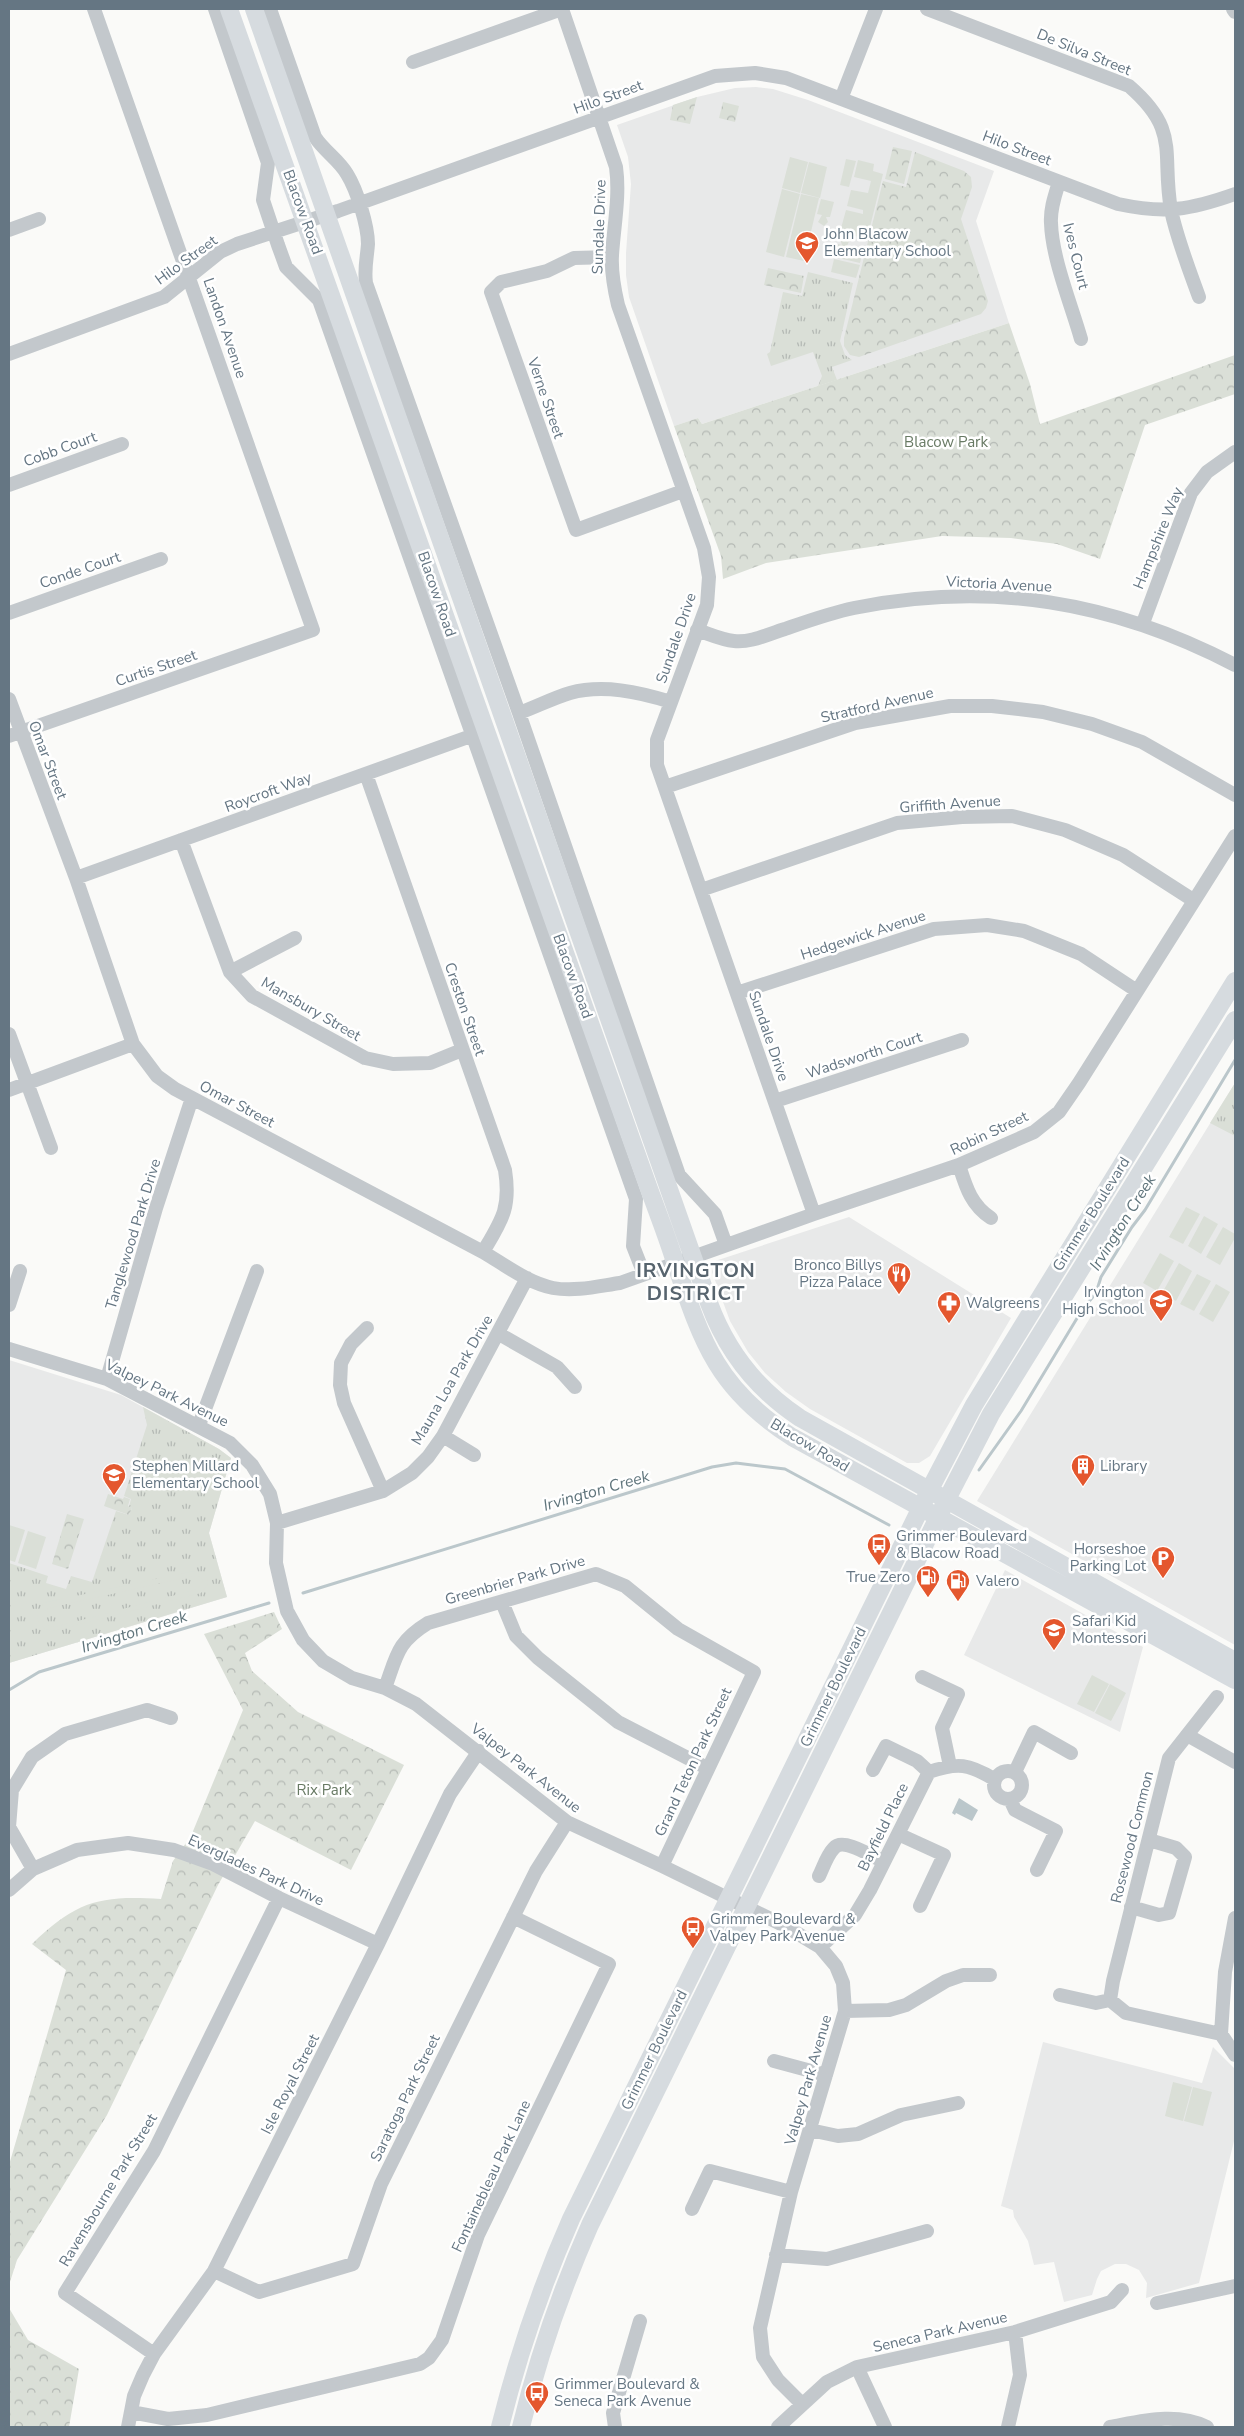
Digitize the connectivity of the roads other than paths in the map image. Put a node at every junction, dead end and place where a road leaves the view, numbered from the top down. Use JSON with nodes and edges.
{"nodes":[{"id":1,"x":94,"y":9,"type":"edge"},
{"id":2,"x":214,"y":9,"type":"edge"},
{"id":3,"x":229,"y":9,"type":"edge"},
{"id":4,"x":254,"y":9,"type":"edge"},
{"id":5,"x":270,"y":9,"type":"edge"},
{"id":6,"x":562,"y":9,"type":"edge"},
{"id":7,"x":876,"y":9,"type":"edge"},
{"id":8,"x":928,"y":9,"type":"edge"},
{"id":9,"x":1233,"y":9,"type":"edge"},
{"id":10,"x":1235,"y":12,"type":"edge"},
{"id":11,"x":414,"y":62,"type":"dead end"},
{"id":12,"x":841,"y":99,"type":"junction"},
{"id":13,"x":600,"y":117,"type":"junction"},
{"id":14,"x":1059,"y":182,"type":"junction"},
{"id":15,"x":1235,"y":194,"type":"edge"},
{"id":16,"x":358,"y":202,"type":"junction"},
{"id":17,"x":1171,"y":210,"type":"junction"},
{"id":18,"x":328,"y":214,"type":"junction"},
{"id":19,"x":39,"y":219,"type":"dead end"},
{"id":20,"x":306,"y":222,"type":"junction"},
{"id":21,"x":9,"y":230,"type":"edge"},
{"id":22,"x":274,"y":233,"type":"junction"},
{"id":23,"x":612,"y":257,"type":"junction"},
{"id":24,"x":190,"y":275,"type":"junction"},
{"id":25,"x":1199,"y":297,"type":"dead end"},
{"id":26,"x":1081,"y":338,"type":"dead end"},
{"id":27,"x":9,"y":354,"type":"edge"},
{"id":28,"x":122,"y":444,"type":"dead end"},
{"id":29,"x":1235,"y":452,"type":"edge"},
{"id":30,"x":9,"y":485,"type":"edge"},
{"id":31,"x":683,"y":491,"type":"junction"},
{"id":32,"x":161,"y":559,"type":"dead end"},
{"id":33,"x":9,"y":612,"type":"edge"},
{"id":34,"x":1143,"y":623,"type":"junction"},
{"id":35,"x":313,"y":630,"type":"joint"},
{"id":36,"x":697,"y":630,"type":"junction"},
{"id":37,"x":1235,"y":665,"type":"edge"},
{"id":38,"x":9,"y":699,"type":"edge"},
{"id":39,"x":671,"y":702,"type":"junction"},
{"id":40,"x":519,"y":713,"type":"junction"},
{"id":41,"x":14,"y":734,"type":"edge"},
{"id":42,"x":472,"y":736,"type":"junction"},
{"id":43,"x":366,"y":774,"type":"junction"},
{"id":44,"x":665,"y":787,"type":"junction"},
{"id":45,"x":1235,"y":795,"type":"edge"},
{"id":46,"x":1235,"y":836,"type":"edge"},
{"id":47,"x":181,"y":840,"type":"junction"},
{"id":48,"x":76,"y":878,"type":"junction"},
{"id":49,"x":701,"y":890,"type":"junction"},
{"id":50,"x":1193,"y":900,"type":"junction"},
{"id":51,"x":295,"y":938,"type":"dead end"},
{"id":52,"x":230,"y":972,"type":"junction"},
{"id":53,"x":1235,"y":981,"type":"edge"},
{"id":54,"x":1137,"y":991,"type":"junction"},
{"id":55,"x":737,"y":993,"type":"junction"},
{"id":56,"x":1235,"y":1020,"type":"edge"},
{"id":57,"x":9,"y":1034,"type":"edge"},
{"id":58,"x":962,"y":1040,"type":"dead end"},
{"id":59,"x":133,"y":1044,"type":"junction"},
{"id":60,"x":462,"y":1050,"type":"junction"},
{"id":61,"x":27,"y":1083,"type":"junction"},
{"id":62,"x":9,"y":1090,"type":"edge"},
{"id":63,"x":192,"y":1098,"type":"junction"},
{"id":64,"x":775,"y":1101,"type":"junction"},
{"id":65,"x":51,"y":1148,"type":"dead end"},
{"id":66,"x":959,"y":1165,"type":"junction"},
{"id":67,"x":814,"y":1214,"type":"junction"},
{"id":68,"x":991,"y":1218,"type":"dead end"},
{"id":69,"x":726,"y":1246,"type":"junction"},
{"id":70,"x":483,"y":1252,"type":"junction"},
{"id":71,"x":693,"y":1256,"type":"junction"},
{"id":72,"x":675,"y":1263,"type":"junction"},
{"id":73,"x":20,"y":1270,"type":"dead end"},
{"id":74,"x":257,"y":1271,"type":"dead end"},
{"id":75,"x":644,"y":1274,"type":"junction"},
{"id":76,"x":527,"y":1278,"type":"junction"},
{"id":77,"x":9,"y":1305,"type":"edge"},
{"id":78,"x":367,"y":1328,"type":"dead end"},
{"id":79,"x":499,"y":1334,"type":"junction"},
{"id":80,"x":9,"y":1349,"type":"edge"},
{"id":81,"x":107,"y":1379,"type":"junction"},
{"id":82,"x":575,"y":1387,"type":"dead end"},
{"id":83,"x":199,"y":1425,"type":"junction"},
{"id":84,"x":443,"y":1436,"type":"junction"},
{"id":85,"x":474,"y":1455,"type":"dead end"},
{"id":86,"x":383,"y":1491,"type":"junction"},
{"id":87,"x":930,"y":1491,"type":"junction"},
{"id":88,"x":946,"y":1501,"type":"junction"},
{"id":89,"x":921,"y":1509,"type":"junction"},
{"id":90,"x":938,"y":1518,"type":"junction"},
{"id":91,"x":277,"y":1523,"type":"junction"},
{"id":92,"x":502,"y":1602,"type":"junction"},
{"id":93,"x":1235,"y":1661,"type":"edge"},
{"id":94,"x":754,"y":1672,"type":"joint"},
{"id":95,"x":922,"y":1677,"type":"dead end"},
{"id":96,"x":1235,"y":1680,"type":"edge"},
{"id":97,"x":385,"y":1688,"type":"junction"},
{"id":98,"x":1218,"y":1697,"type":"dead end"},
{"id":99,"x":170,"y":1718,"type":"dead end"},
{"id":100,"x":1186,"y":1735,"type":"junction"},
{"id":101,"x":479,"y":1751,"type":"junction"},
{"id":102,"x":1071,"y":1753,"type":"dead end"},
{"id":103,"x":1235,"y":1762,"type":"edge"},
{"id":104,"x":950,"y":1766,"type":"junction"},
{"id":105,"x":707,"y":1768,"type":"junction"},
{"id":106,"x":873,"y":1770,"type":"dead end"},
{"id":107,"x":929,"y":1772,"type":"junction"},
{"id":108,"x":1015,"y":1772,"type":"junction"},
{"id":109,"x":994,"y":1778,"type":"junction"},
{"id":110,"x":1010,"y":1799,"type":"junction"},
{"id":111,"x":567,"y":1822,"type":"junction"},
{"id":112,"x":898,"y":1834,"type":"junction"},
{"id":113,"x":1149,"y":1840,"type":"junction"},
{"id":114,"x":884,"y":1862,"type":"junction"},
{"id":115,"x":662,"y":1866,"type":"junction"},
{"id":116,"x":33,"y":1869,"type":"junction"},
{"id":117,"x":1037,"y":1870,"type":"dead end"},
{"id":118,"x":819,"y":1876,"type":"dead end"},
{"id":119,"x":9,"y":1890,"type":"edge"},
{"id":120,"x":279,"y":1898,"type":"junction"},
{"id":121,"x":729,"y":1899,"type":"junction"},
{"id":122,"x":920,"y":1906,"type":"dead end"},
{"id":123,"x":746,"y":1907,"type":"junction"},
{"id":124,"x":1132,"y":1907,"type":"junction"},
{"id":125,"x":513,"y":1916,"type":"junction"},
{"id":126,"x":1235,"y":1918,"type":"edge"},
{"id":127,"x":378,"y":1944,"type":"junction"},
{"id":128,"x":820,"y":1948,"type":"junction"},
{"id":129,"x":990,"y":1975,"type":"dead end"},
{"id":130,"x":1060,"y":1995,"type":"dead end"},
{"id":131,"x":1110,"y":2000,"type":"junction"},
{"id":132,"x":845,"y":2011,"type":"junction"},
{"id":133,"x":1221,"y":2034,"type":"junction"},
{"id":134,"x":1235,"y":2055,"type":"edge"},
{"id":135,"x":774,"y":2061,"type":"dead end"},
{"id":136,"x":826,"y":2075,"type":"junction"},
{"id":137,"x":958,"y":2102,"type":"dead end"},
{"id":138,"x":810,"y":2130,"type":"junction"},
{"id":139,"x":791,"y":2192,"type":"junction"},
{"id":140,"x":692,"y":2209,"type":"dead end"},
{"id":141,"x":927,"y":2231,"type":"dead end"},
{"id":142,"x":776,"y":2255,"type":"junction"},
{"id":143,"x":214,"y":2271,"type":"junction"},
{"id":144,"x":1235,"y":2286,"type":"edge"},
{"id":145,"x":1122,"y":2290,"type":"dead end"},
{"id":146,"x":1157,"y":2303,"type":"dead end"},
{"id":147,"x":640,"y":2321,"type":"dead end"},
{"id":148,"x":1015,"y":2332,"type":"junction"},
{"id":149,"x":154,"y":2354,"type":"junction"},
{"id":150,"x":857,"y":2367,"type":"junction"},
{"id":151,"x":802,"y":2404,"type":"junction"},
{"id":152,"x":131,"y":2412,"type":"junction"},
{"id":153,"x":128,"y":2427,"type":"edge"},
{"id":154,"x":500,"y":2427,"type":"edge"},
{"id":155,"x":521,"y":2427,"type":"edge"},
{"id":156,"x":615,"y":2427,"type":"edge"},
{"id":157,"x":778,"y":2427,"type":"edge"},
{"id":158,"x":886,"y":2427,"type":"edge"},
{"id":159,"x":1008,"y":2427,"type":"edge"},
{"id":160,"x":1111,"y":2427,"type":"edge"},
{"id":161,"x":1207,"y":2427,"type":"edge"}],
"edges":[{"from":1,"to":24,"type":"street","name":"Landon Avenue"},
{"from":2,"to":22,"type":"street","name":"Blacow Road"},
{"from":3,"to":20,"type":"main road","name":"Blacow Road"},
{"from":4,"to":18,"type":"main road","name":"Blacow Road"},
{"from":5,"to":16,"type":"street"},
{"from":6,"to":11,"type":"street"},
{"from":6,"to":13,"type":"street","name":"Sundale Drive"},
{"from":7,"to":12,"type":"street"},
{"from":8,"to":17,"type":"street","name":"De Silva Street"},
{"from":9,"to":10,"type":"street"},
{"from":12,"to":13,"type":"street","name":"Hilo Street"},
{"from":12,"to":14,"type":"street","name":"Hilo Street"},
{"from":13,"to":16,"type":"street","name":"Hilo Street"},
{"from":13,"to":23,"type":"street","name":"Sundale Drive"},
{"from":14,"to":17,"type":"street","name":"Hilo Street"},
{"from":14,"to":26,"type":"street","name":"Ives Court"},
{"from":15,"to":17,"type":"street","name":"Hilo Street"},
{"from":16,"to":18,"type":"street","name":"Hilo Street"},
{"from":16,"to":40,"type":"street"},
{"from":17,"to":25,"type":"street","name":"De Silva Street"},
{"from":18,"to":20,"type":"street","name":"Hilo Street"},
{"from":18,"to":71,"type":"main road","name":"Blacow Road"},
{"from":19,"to":21,"type":"street"},
{"from":20,"to":22,"type":"street","name":"Hilo Street"},
{"from":20,"to":72,"type":"main road","name":"Blacow Road"},
{"from":22,"to":24,"type":"street","name":"Hilo Street"},
{"from":22,"to":42,"type":"street","name":"Blacow Road"},
{"from":23,"to":31,"type":"street","name":"Sundale Drive"},
{"from":23,"to":31,"type":"street","name":"Verne Street"},
{"from":24,"to":27,"type":"street","name":"Hilo Street"},
{"from":24,"to":35,"type":"street","name":"Landon Avenue"},
{"from":28,"to":30,"type":"street","name":"Cobb Court"},
{"from":29,"to":34,"type":"street","name":"Hampshire Way"},
{"from":31,"to":36,"type":"street","name":"Sundale Drive"},
{"from":32,"to":33,"type":"street","name":"Conde Court"},
{"from":34,"to":36,"type":"street","name":"Victoria Avenue"},
{"from":34,"to":37,"type":"street","name":"Victoria Avenue"},
{"from":35,"to":41,"type":"street","name":"Curtis Street"},
{"from":36,"to":39,"type":"street","name":"Sundale Drive"},
{"from":38,"to":41,"type":"street","name":"Omar Street"},
{"from":39,"to":40,"type":"street"},
{"from":39,"to":44,"type":"street","name":"Sundale Drive"},
{"from":40,"to":69,"type":"street"},
{"from":41,"to":48,"type":"street","name":"Omar Street"},
{"from":42,"to":43,"type":"street","name":"Roycroft Way"},
{"from":42,"to":75,"type":"street","name":"Blacow Road"},
{"from":43,"to":47,"type":"street","name":"Roycroft Way"},
{"from":43,"to":60,"type":"street","name":"Creston Street"},
{"from":44,"to":45,"type":"street","name":"Stratford Avenue"},
{"from":44,"to":49,"type":"street","name":"Sundale Drive"},
{"from":46,"to":50,"type":"street","name":"Robin Street"},
{"from":47,"to":48,"type":"street","name":"Roycroft Way"},
{"from":47,"to":52,"type":"street","name":"Mansbury Street"},
{"from":48,"to":59,"type":"street","name":"Omar Street"},
{"from":49,"to":50,"type":"street","name":"Griffith Avenue"},
{"from":49,"to":55,"type":"street","name":"Sundale Drive"},
{"from":50,"to":54,"type":"street","name":"Robin Street"},
{"from":51,"to":52,"type":"street"},
{"from":52,"to":60,"type":"street","name":"Mansbury Street"},
{"from":53,"to":87,"type":"main road","name":"Grimmer Boulevard"},
{"from":54,"to":55,"type":"street","name":"Hedgewick Avenue"},
{"from":54,"to":66,"type":"street","name":"Robin Street"},
{"from":55,"to":64,"type":"street","name":"Sundale Drive"},
{"from":56,"to":88,"type":"main road","name":"Grimmer Boulevard"},
{"from":57,"to":61,"type":"street"},
{"from":58,"to":64,"type":"street","name":"Wadsworth Court"},
{"from":59,"to":61,"type":"street"},
{"from":59,"to":63,"type":"street","name":"Omar Street"},
{"from":60,"to":70,"type":"street","name":"Creston Street"},
{"from":61,"to":62,"type":"street"},
{"from":61,"to":65,"type":"street"},
{"from":63,"to":70,"type":"street","name":"Omar Street"},
{"from":63,"to":81,"type":"street","name":"Tanglewood Park Drive"},
{"from":64,"to":67,"type":"street","name":"Sundale Drive"},
{"from":66,"to":67,"type":"street","name":"Robin Street"},
{"from":66,"to":68,"type":"street"},
{"from":67,"to":69,"type":"street","name":"Robin Street"},
{"from":69,"to":71,"type":"street","name":"Robin Street"},
{"from":70,"to":76,"type":"street","name":"Omar Street"},
{"from":71,"to":72,"type":"street","name":"Robin Street"},
{"from":71,"to":87,"type":"main road","name":"Blacow Road"},
{"from":72,"to":75,"type":"street","name":"Omar Street"},
{"from":72,"to":89,"type":"main road","name":"Blacow Road"},
{"from":73,"to":77,"type":"street"},
{"from":74,"to":83,"type":"street"},
{"from":75,"to":76,"type":"street","name":"Omar Street"},
{"from":76,"to":79,"type":"street","name":"Mauna Loa Park Drive"},
{"from":78,"to":86,"type":"street"},
{"from":79,"to":82,"type":"street"},
{"from":79,"to":84,"type":"street","name":"Mauna Loa Park Drive"},
{"from":80,"to":81,"type":"street","name":"Valpey Park Avenue"},
{"from":81,"to":83,"type":"street","name":"Valpey Park Avenue"},
{"from":83,"to":91,"type":"street","name":"Valpey Park Avenue"},
{"from":84,"to":85,"type":"street"},
{"from":84,"to":86,"type":"street","name":"Mauna Loa Park Drive"},
{"from":86,"to":91,"type":"street","name":"Mauna Loa Park Drive"},
{"from":87,"to":88,"type":"main road","name":"Blacow Road"},
{"from":87,"to":89,"type":"main road","name":"Grimmer Boulevard"},
{"from":88,"to":90,"type":"main road","name":"Grimmer Boulevard"},
{"from":88,"to":93,"type":"main road","name":"Blacow Road"},
{"from":89,"to":90,"type":"main road","name":"Blacow Road"},
{"from":89,"to":121,"type":"main road","name":"Grimmer Boulevard"},
{"from":90,"to":96,"type":"main road","name":"Blacow Road"},
{"from":90,"to":123,"type":"main road","name":"Grimmer Boulevard"},
{"from":91,"to":97,"type":"street","name":"Valpey Park Avenue"},
{"from":92,"to":94,"type":"street","name":"Greenbrier Park Drive"},
{"from":92,"to":97,"type":"street","name":"Greenbrier Park Drive"},
{"from":92,"to":105,"type":"street"},
{"from":94,"to":105,"type":"street","name":"Grand Teton Park Street"},
{"from":95,"to":104,"type":"street"},
{"from":97,"to":101,"type":"street","name":"Valpey Park Avenue"},
{"from":98,"to":100,"type":"street","name":"Rosewood Common"},
{"from":99,"to":116,"type":"street"},
{"from":100,"to":103,"type":"street"},
{"from":100,"to":113,"type":"street","name":"Rosewood Common"},
{"from":101,"to":111,"type":"street","name":"Valpey Park Avenue"},
{"from":101,"to":127,"type":"street","name":"Isle Royal Street"},
{"from":102,"to":108,"type":"street"},
{"from":104,"to":107,"type":"street"},
{"from":104,"to":109,"type":"street"},
{"from":105,"to":115,"type":"street","name":"Grand Teton Park Street"},
{"from":106,"to":107,"type":"street"},
{"from":107,"to":112,"type":"street","name":"Bayfield Place"},
{"from":108,"to":109,"type":"street"},
{"from":108,"to":110,"type":"street"},
{"from":109,"to":110,"type":"street"},
{"from":110,"to":117,"type":"street"},
{"from":111,"to":115,"type":"street","name":"Valpey Park Avenue"},
{"from":111,"to":125,"type":"street","name":"Saratoga Park Street"},
{"from":112,"to":114,"type":"street","name":"Bayfield Place"},
{"from":112,"to":122,"type":"street"},
{"from":113,"to":124,"type":"street","name":"Rosewood Common"},
{"from":113,"to":124,"type":"street"},
{"from":114,"to":118,"type":"street"},
{"from":114,"to":128,"type":"street","name":"Bayfield Place"},
{"from":115,"to":121,"type":"street","name":"Valpey Park Avenue"},
{"from":116,"to":119,"type":"street","name":"Everglades Park Drive"},
{"from":116,"to":120,"type":"street","name":"Everglades Park Drive"},
{"from":120,"to":127,"type":"street","name":"Everglades Park Drive"},
{"from":120,"to":149,"type":"street","name":"Ravensbourne Park Street"},
{"from":121,"to":123,"type":"street","name":"Valpey Park Avenue"},
{"from":121,"to":154,"type":"main road","name":"Grimmer Boulevard"},
{"from":123,"to":128,"type":"street","name":"Valpey Park Avenue"},
{"from":123,"to":155,"type":"main road","name":"Grimmer Boulevard"},
{"from":124,"to":131,"type":"street","name":"Rosewood Common"},
{"from":125,"to":143,"type":"street","name":"Saratoga Park Street"},
{"from":125,"to":152,"type":"street","name":"Fontainebleau Park Lane"},
{"from":126,"to":133,"type":"street"},
{"from":127,"to":143,"type":"street","name":"Isle Royal Street"},
{"from":128,"to":132,"type":"street","name":"Valpey Park Avenue"},
{"from":129,"to":132,"type":"street"},
{"from":130,"to":131,"type":"street"},
{"from":131,"to":133,"type":"street"},
{"from":132,"to":136,"type":"street","name":"Valpey Park Avenue"},
{"from":133,"to":134,"type":"street"},
{"from":135,"to":136,"type":"street"},
{"from":136,"to":138,"type":"street","name":"Valpey Park Avenue"},
{"from":137,"to":138,"type":"street"},
{"from":138,"to":139,"type":"street","name":"Valpey Park Avenue"},
{"from":139,"to":140,"type":"street"},
{"from":139,"to":142,"type":"street","name":"Valpey Park Avenue"},
{"from":141,"to":142,"type":"street"},
{"from":142,"to":151,"type":"street","name":"Valpey Park Avenue"},
{"from":143,"to":149,"type":"street","name":"Isle Royal Street"},
{"from":144,"to":146,"type":"street"},
{"from":145,"to":148,"type":"street","name":"Seneca Park Avenue"},
{"from":147,"to":156,"type":"street"},
{"from":148,"to":150,"type":"street","name":"Seneca Park Avenue"},
{"from":148,"to":159,"type":"street"},
{"from":149,"to":152,"type":"street","name":"Isle Royal Street"},
{"from":150,"to":151,"type":"street","name":"Seneca Park Avenue"},
{"from":150,"to":158,"type":"street"},
{"from":151,"to":157,"type":"street","name":"Seneca Park Avenue"},
{"from":152,"to":153,"type":"street","name":"Isle Royal Street"},
{"from":160,"to":161,"type":"street"}]}
